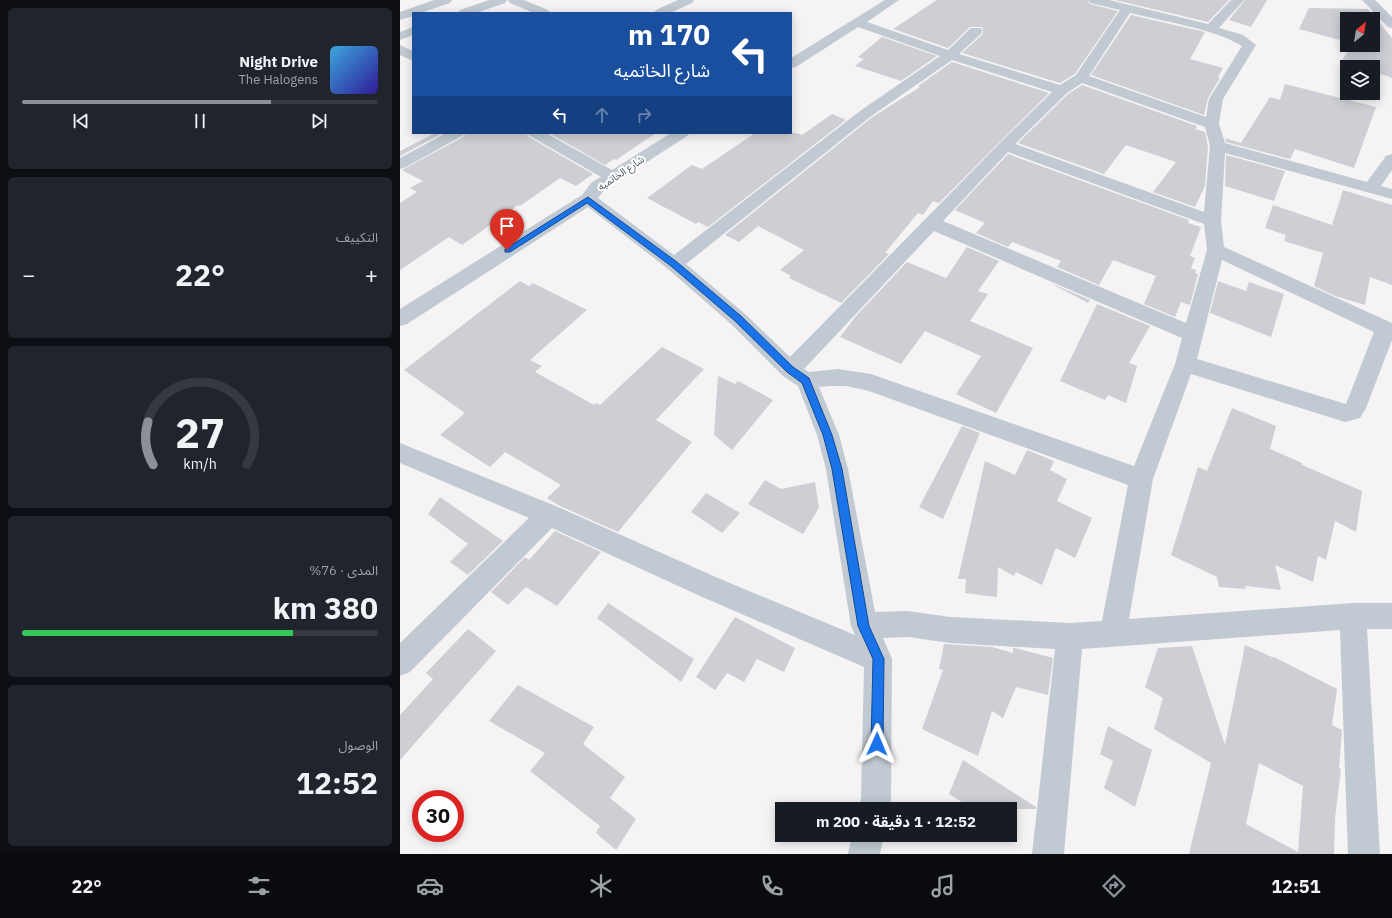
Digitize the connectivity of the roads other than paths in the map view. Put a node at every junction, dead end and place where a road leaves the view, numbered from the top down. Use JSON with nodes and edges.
{"nodes":[{"id":1,"x":446,"y":0,"type":"edge"},
{"id":2,"x":501,"y":0,"type":"edge"},
{"id":3,"x":514,"y":0,"type":"edge"},
{"id":4,"x":688,"y":0,"type":"edge"},
{"id":5,"x":893,"y":0,"type":"edge"},
{"id":6,"x":1094,"y":0,"type":"edge"},
{"id":7,"x":1238,"y":0,"type":"edge"},
{"id":8,"x":1368,"y":0,"type":"edge"},
{"id":9,"x":1127,"y":8,"type":"junction"},
{"id":10,"x":467,"y":12,"type":"edge"},
{"id":11,"x":542,"y":12,"type":"edge"},
{"id":12,"x":662,"y":12,"type":"edge"},
{"id":13,"x":400,"y":16,"type":"edge"},
{"id":14,"x":858,"y":23,"type":"junction"},
{"id":15,"x":1392,"y":24,"type":"edge"},
{"id":16,"x":1211,"y":30,"type":"junction"},
{"id":17,"x":412,"y":31,"type":"edge"},
{"id":18,"x":976,"y":31,"type":"dead end"},
{"id":19,"x":400,"y":36,"type":"edge"},
{"id":20,"x":400,"y":49,"type":"edge"},
{"id":21,"x":950,"y":55,"type":"junction"},
{"id":22,"x":412,"y":57,"type":"edge"},
{"id":23,"x":792,"y":63,"type":"edge"},
{"id":24,"x":1081,"y":78,"type":"junction"},
{"id":25,"x":1062,"y":90,"type":"junction"},
{"id":26,"x":1212,"y":124,"type":"junction"},
{"id":27,"x":455,"y":134,"type":"edge"},
{"id":28,"x":537,"y":134,"type":"edge"},
{"id":29,"x":680,"y":134,"type":"edge"},
{"id":30,"x":1005,"y":146,"type":"junction"},
{"id":31,"x":1218,"y":146,"type":"junction"},
{"id":32,"x":1392,"y":159,"type":"edge"},
{"id":33,"x":400,"y":164,"type":"edge"},
{"id":34,"x":613,"y":177,"type":"junction"},
{"id":35,"x":1371,"y":188,"type":"junction"},
{"id":36,"x":1392,"y":194,"type":"edge"},
{"id":37,"x":588,"y":199,"type":"junction"},
{"id":38,"x":1212,"y":221,"type":"junction"},
{"id":39,"x":931,"y":223,"type":"junction"},
{"id":40,"x":1216,"y":250,"type":"junction"},
{"id":41,"x":674,"y":264,"type":"junction"},
{"id":42,"x":400,"y":318,"type":"edge"},
{"id":43,"x":1389,"y":330,"type":"edge"},
{"id":44,"x":1193,"y":334,"type":"junction"},
{"id":45,"x":1186,"y":364,"type":"junction"},
{"id":46,"x":798,"y":375,"type":"junction"},
{"id":47,"x":400,"y":453,"type":"edge"},
{"id":48,"x":1141,"y":479,"type":"junction"},
{"id":49,"x":549,"y":515,"type":"junction"},
{"id":50,"x":1353,"y":616,"type":"junction"},
{"id":51,"x":1392,"y":616,"type":"edge"},
{"id":52,"x":864,"y":626,"type":"junction"},
{"id":53,"x":1113,"y":634,"type":"junction"},
{"id":54,"x":1070,"y":636,"type":"junction"},
{"id":55,"x":878,"y":659,"type":"junction"},
{"id":56,"x":400,"y":662,"type":"edge"},
{"id":57,"x":875,"y":802,"type":"edge"},
{"id":58,"x":867,"y":842,"type":"edge"},
{"id":59,"x":864,"y":854,"type":"edge"},
{"id":60,"x":1048,"y":854,"type":"edge"},
{"id":61,"x":1364,"y":854,"type":"edge"}],
"edges":[{"from":1,"to":13,"type":"street"},
{"from":2,"to":10,"type":"street"},
{"from":3,"to":11,"type":"street"},
{"from":4,"to":12,"type":"street"},
{"from":5,"to":14,"type":"street"},
{"from":6,"to":9,"type":"street"},
{"from":7,"to":16,"type":"street"},
{"from":8,"to":15,"type":"street"},
{"from":9,"to":16,"type":"street"},
{"from":9,"to":24,"type":"street"},
{"from":14,"to":21,"type":"street"},
{"from":14,"to":23,"type":"street"},
{"from":16,"to":26,"type":"street"},
{"from":17,"to":19,"type":"street"},
{"from":18,"to":21,"type":"street"},
{"from":20,"to":22,"type":"street"},
{"from":21,"to":25,"type":"street"},
{"from":21,"to":41,"type":"street"},
{"from":24,"to":25,"type":"street"},
{"from":24,"to":26,"type":"street"},
{"from":25,"to":30,"type":"street"},
{"from":26,"to":31,"type":"street"},
{"from":27,"to":33,"type":"street"},
{"from":28,"to":34,"type":"street"},
{"from":29,"to":34,"type":"street","name":"شارع الخاتميه"},
{"from":30,"to":38,"type":"street"},
{"from":30,"to":39,"type":"street"},
{"from":31,"to":35,"type":"street"},
{"from":31,"to":38,"type":"street"},
{"from":32,"to":35,"type":"street"},
{"from":34,"to":37,"type":"street","name":"شارع الخاتميه"},
{"from":35,"to":36,"type":"street"},
{"from":37,"to":41,"type":"street"},
{"from":37,"to":42,"type":"street","name":"شارع الخاتميه"},
{"from":38,"to":40,"type":"street"},
{"from":39,"to":44,"type":"street"},
{"from":39,"to":46,"type":"street"},
{"from":40,"to":43,"type":"street"},
{"from":40,"to":44,"type":"street"},
{"from":41,"to":46,"type":"street"},
{"from":43,"to":45,"type":"street"},
{"from":44,"to":45,"type":"street"},
{"from":45,"to":48,"type":"street"},
{"from":46,"to":48,"type":"street"},
{"from":46,"to":52,"type":"street"},
{"from":47,"to":49,"type":"street"},
{"from":48,"to":53,"type":"street"},
{"from":49,"to":55,"type":"street"},
{"from":49,"to":56,"type":"street"},
{"from":50,"to":51,"type":"street"},
{"from":50,"to":53,"type":"street"},
{"from":50,"to":61,"type":"street"},
{"from":52,"to":54,"type":"street"},
{"from":52,"to":55,"type":"street"},
{"from":53,"to":54,"type":"street"},
{"from":54,"to":60,"type":"street"},
{"from":55,"to":57,"type":"street"},
{"from":58,"to":59,"type":"street"}]}
